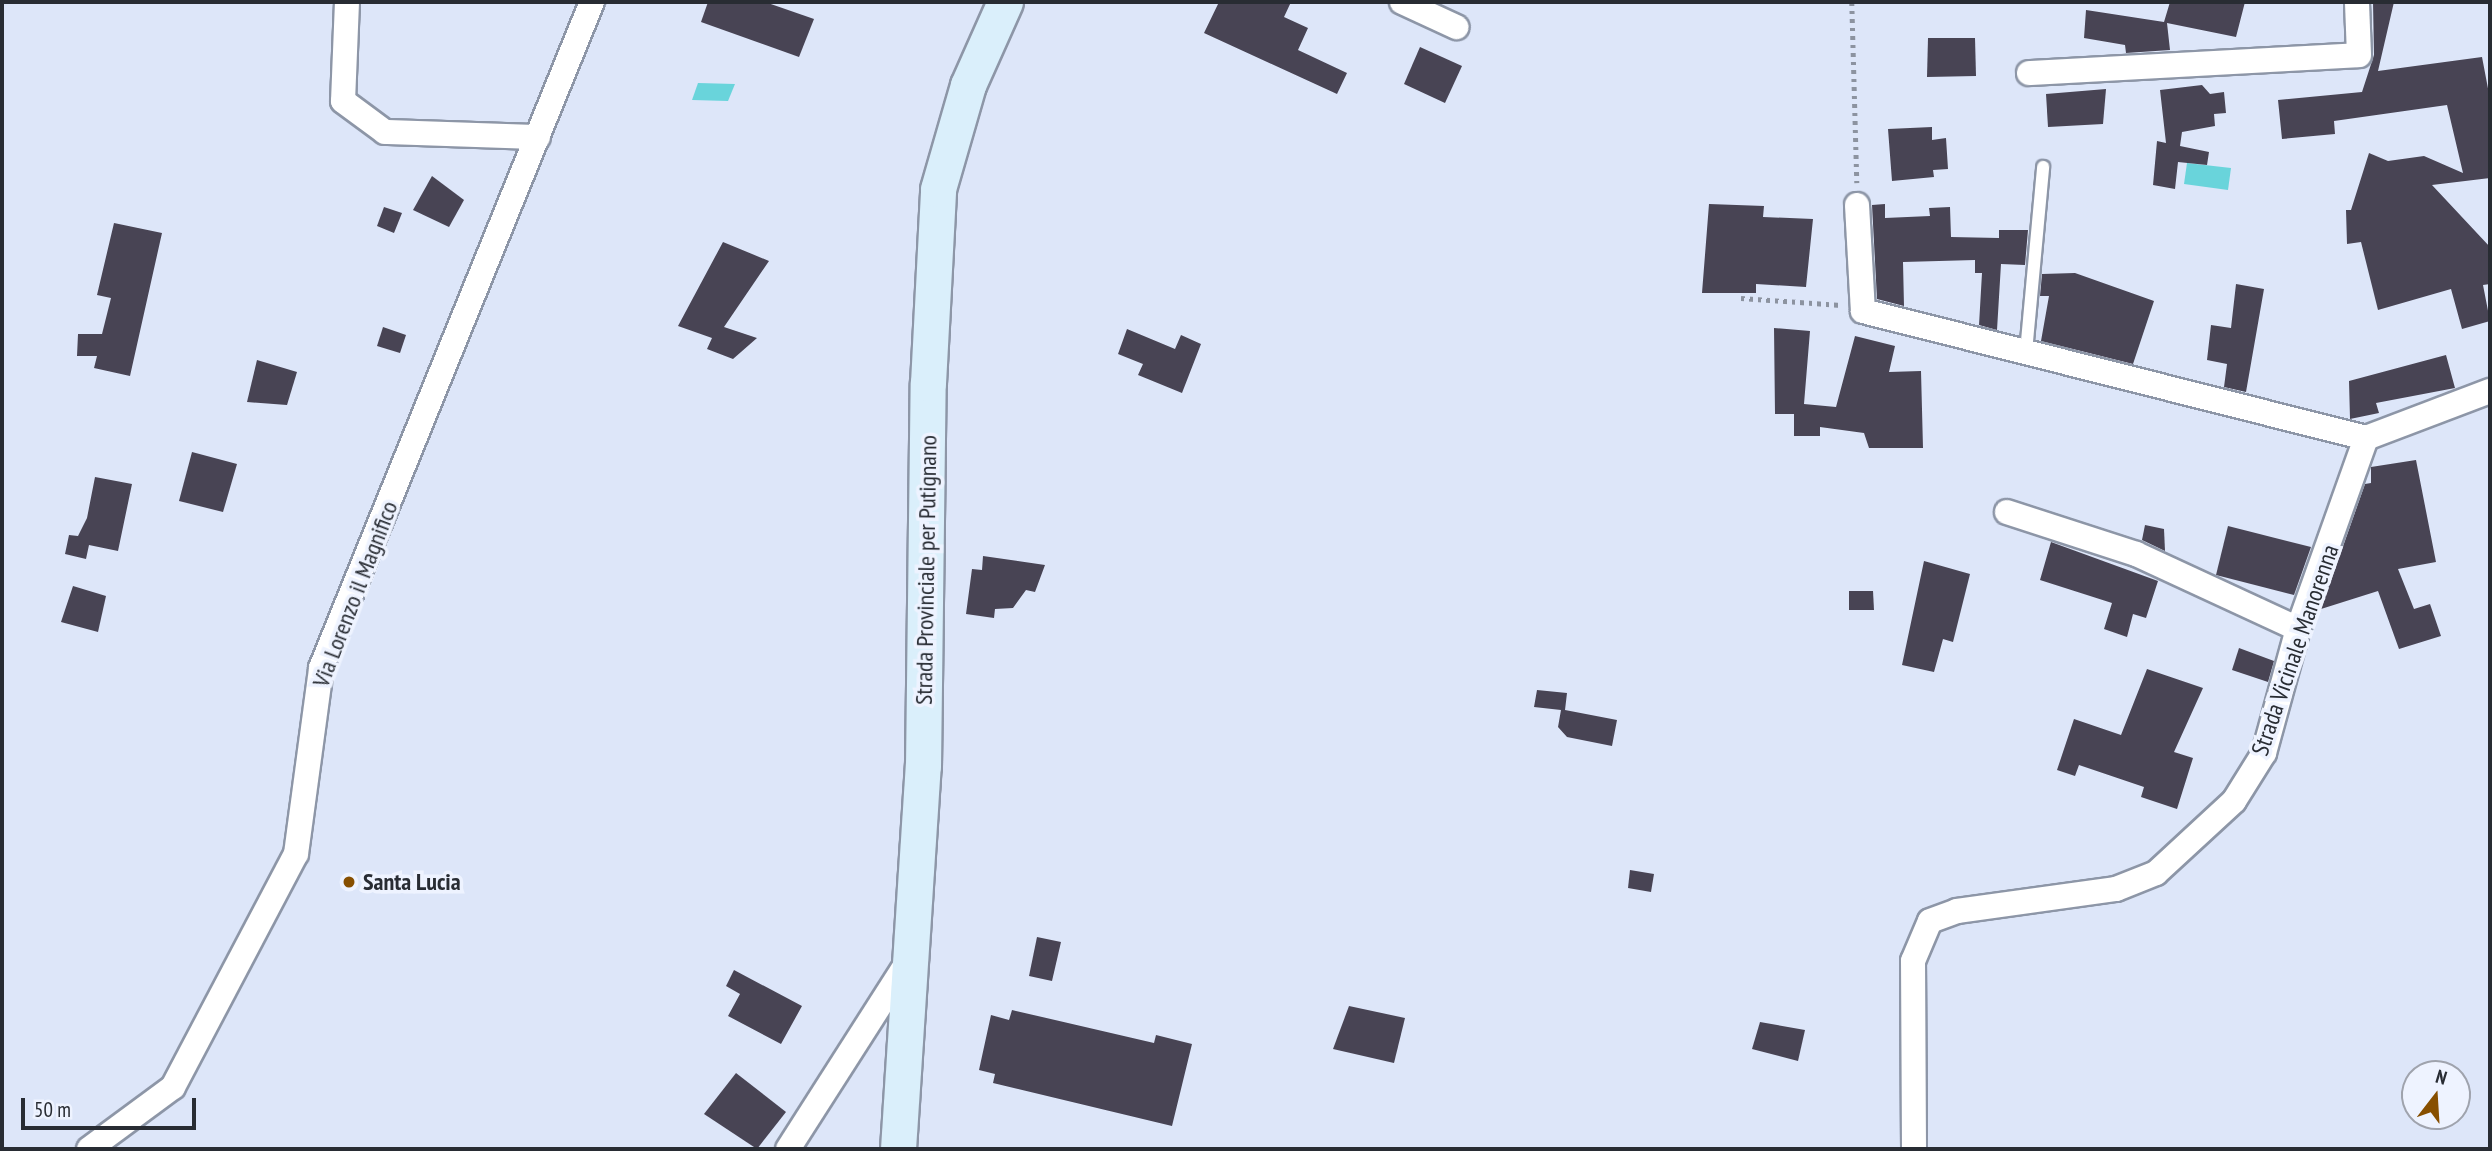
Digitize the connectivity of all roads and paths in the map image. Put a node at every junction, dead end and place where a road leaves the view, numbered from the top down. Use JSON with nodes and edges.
{"nodes":[{"id":1,"x":348,"y":2,"type":"edge"},
{"id":2,"x":1005,"y":2,"type":"edge"},
{"id":3,"x":1402,"y":2,"type":"edge"},
{"id":4,"x":1852,"y":2,"type":"edge"},
{"id":5,"x":2357,"y":2,"type":"edge"},
{"id":6,"x":583,"y":4,"type":"edge"},
{"id":7,"x":1456,"y":27,"type":"dead end"},
{"id":8,"x":2029,"y":73,"type":"dead end"},
{"id":9,"x":538,"y":137,"type":"junction"},
{"id":10,"x":2043,"y":167,"type":"dead end"},
{"id":11,"x":1857,"y":205,"type":"joint"},
{"id":12,"x":1741,"y":298,"type":"dead end"},
{"id":13,"x":1863,"y":311,"type":"junction"},
{"id":14,"x":2026,"y":352,"type":"junction"},
{"id":15,"x":2490,"y":391,"type":"edge"},
{"id":16,"x":2366,"y":438,"type":"junction"},
{"id":17,"x":2007,"y":512,"type":"dead end"},
{"id":18,"x":2298,"y":629,"type":"junction"},
{"id":19,"x":914,"y":951,"type":"junction"},
{"id":20,"x":89,"y":1149,"type":"edge"},
{"id":21,"x":788,"y":1149,"type":"edge"},
{"id":22,"x":898,"y":1149,"type":"edge"},
{"id":23,"x":1914,"y":1149,"type":"edge"}],
"edges":[{"from":1,"to":9,"type":"street"},
{"from":2,"to":19,"type":"street","name":"Strada Provinciale per Putignano"},
{"from":3,"to":7,"type":"street"},
{"from":4,"to":11,"type":"path"},
{"from":5,"to":8,"type":"street"},
{"from":6,"to":9,"type":"street","name":"Via Lorenzo il Magnifico"},
{"from":9,"to":20,"type":"street","name":"Via Lorenzo il Magnifico"},
{"from":10,"to":14,"type":"lane"},
{"from":11,"to":13,"type":"street"},
{"from":12,"to":13,"type":"path"},
{"from":13,"to":14,"type":"street"},
{"from":14,"to":16,"type":"street"},
{"from":15,"to":16,"type":"street"},
{"from":16,"to":18,"type":"street","name":"Strada Vicinale Manorenna"},
{"from":17,"to":18,"type":"street"},
{"from":18,"to":23,"type":"street","name":"Strada Vicinale Manorenna"},
{"from":19,"to":21,"type":"street"},
{"from":19,"to":22,"type":"street","name":"Strada Provinciale per Putignano"}]}
